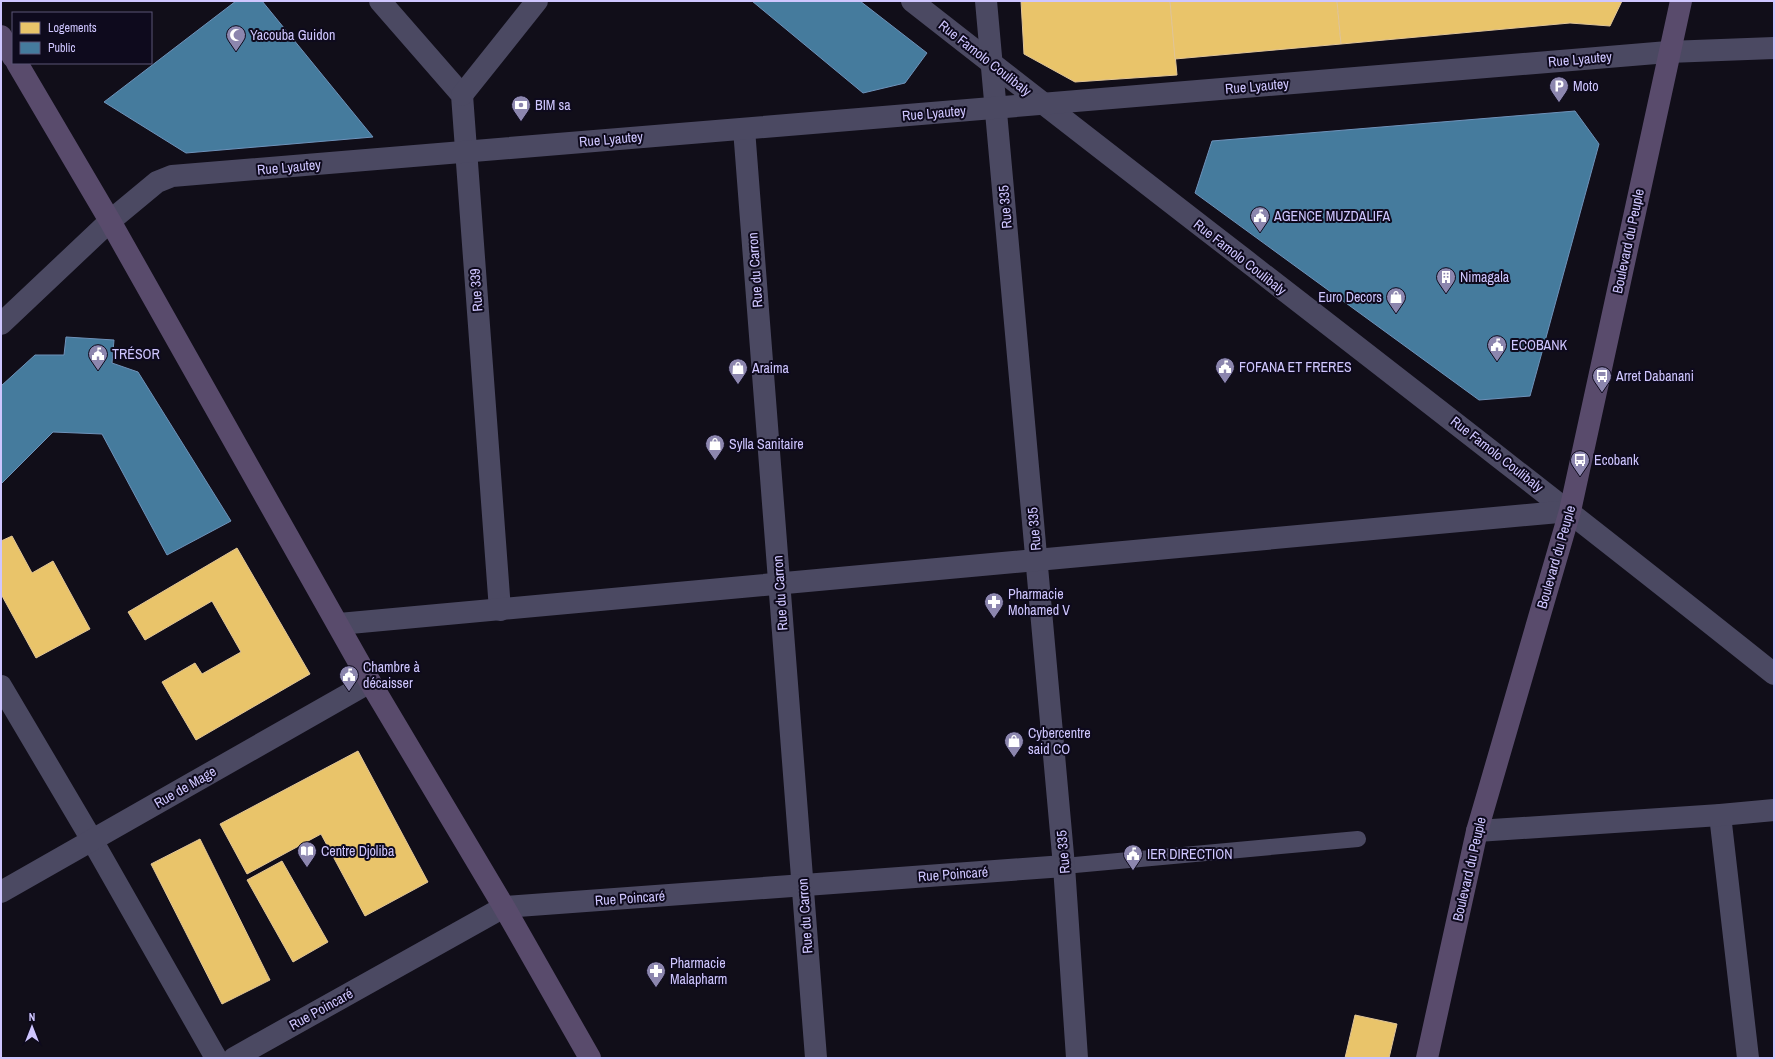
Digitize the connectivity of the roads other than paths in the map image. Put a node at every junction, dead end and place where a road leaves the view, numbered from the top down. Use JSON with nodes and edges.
{"nodes":[{"id":1,"x":380,"y":1,"type":"edge"},
{"id":2,"x":537,"y":1,"type":"edge"},
{"id":3,"x":912,"y":1,"type":"edge"},
{"id":4,"x":986,"y":1,"type":"edge"},
{"id":5,"x":1681,"y":1,"type":"edge"},
{"id":6,"x":1,"y":36,"type":"edge"},
{"id":7,"x":1774,"y":48,"type":"edge"},
{"id":8,"x":1668,"y":52,"type":"junction"},
{"id":9,"x":12,"y":55,"type":"edge"},
{"id":10,"x":18,"y":64,"type":"edge"},
{"id":11,"x":992,"y":64,"type":"junction"},
{"id":12,"x":462,"y":95,"type":"junction"},
{"id":13,"x":1042,"y":104,"type":"junction"},
{"id":14,"x":996,"y":108,"type":"junction"},
{"id":15,"x":744,"y":129,"type":"junction"},
{"id":16,"x":466,"y":152,"type":"junction"},
{"id":17,"x":110,"y":221,"type":"junction"},
{"id":18,"x":1,"y":324,"type":"edge"},
{"id":19,"x":1570,"y":511,"type":"junction"},
{"id":20,"x":1037,"y":560,"type":"junction"},
{"id":21,"x":780,"y":584,"type":"junction"},
{"id":22,"x":500,"y":610,"type":"junction"},
{"id":23,"x":339,"y":624,"type":"junction"},
{"id":24,"x":1774,"y":674,"type":"edge"},
{"id":25,"x":370,"y":682,"type":"junction"},
{"id":26,"x":1,"y":686,"type":"edge"},
{"id":27,"x":1774,"y":810,"type":"edge"},
{"id":28,"x":1720,"y":815,"type":"junction"},
{"id":29,"x":1477,"y":831,"type":"junction"},
{"id":30,"x":1358,"y":839,"type":"dead end"},
{"id":31,"x":92,"y":840,"type":"junction"},
{"id":32,"x":1064,"y":866,"type":"junction"},
{"id":33,"x":803,"y":885,"type":"junction"},
{"id":34,"x":1,"y":892,"type":"edge"},
{"id":35,"x":504,"y":907,"type":"junction"},
{"id":36,"x":216,"y":1058,"type":"edge"},
{"id":37,"x":234,"y":1058,"type":"edge"},
{"id":38,"x":590,"y":1058,"type":"edge"},
{"id":39,"x":816,"y":1058,"type":"edge"},
{"id":40,"x":1077,"y":1058,"type":"edge"},
{"id":41,"x":1427,"y":1058,"type":"edge"},
{"id":42,"x":1748,"y":1058,"type":"edge"}],
"edges":[{"from":1,"to":12,"type":"street"},
{"from":2,"to":12,"type":"street"},
{"from":3,"to":11,"type":"street","name":"Rue Famolo Coulibaly"},
{"from":4,"to":11,"type":"street","name":"Rue 335"},
{"from":5,"to":8,"type":"main road","name":"Boulevard du Peuple"},
{"from":6,"to":9,"type":"main road"},
{"from":7,"to":8,"type":"street","name":"Rue Lyautey"},
{"from":8,"to":13,"type":"street","name":"Rue Lyautey"},
{"from":8,"to":19,"type":"main road","name":"Boulevard du Peuple"},
{"from":10,"to":17,"type":"main road"},
{"from":11,"to":13,"type":"street","name":"Rue Famolo Coulibaly"},
{"from":11,"to":14,"type":"street","name":"Rue 335"},
{"from":12,"to":16,"type":"street","name":"Rue 339"},
{"from":13,"to":14,"type":"street","name":"Rue Lyautey"},
{"from":13,"to":19,"type":"street","name":"Rue Famolo Coulibaly"},
{"from":14,"to":15,"type":"street","name":"Rue Lyautey"},
{"from":14,"to":20,"type":"street","name":"Rue 335"},
{"from":15,"to":16,"type":"street","name":"Rue Lyautey"},
{"from":15,"to":21,"type":"street","name":"Rue du Carron"},
{"from":16,"to":17,"type":"street","name":"Rue Lyautey"},
{"from":16,"to":22,"type":"street","name":"Rue 339"},
{"from":17,"to":18,"type":"street","name":"Rue Lyautey"},
{"from":17,"to":23,"type":"main road"},
{"from":19,"to":20,"type":"street"},
{"from":19,"to":24,"type":"street","name":"Rue Famolo Coulibaly"},
{"from":19,"to":29,"type":"main road","name":"Boulevard du Peuple"},
{"from":20,"to":21,"type":"street"},
{"from":20,"to":32,"type":"street","name":"Rue 335"},
{"from":21,"to":22,"type":"street"},
{"from":21,"to":33,"type":"street","name":"Rue du Carron"},
{"from":22,"to":23,"type":"street"},
{"from":23,"to":25,"type":"main road"},
{"from":25,"to":31,"type":"street","name":"Rue de Mage"},
{"from":25,"to":35,"type":"main road"},
{"from":26,"to":31,"type":"street"},
{"from":27,"to":28,"type":"street"},
{"from":28,"to":29,"type":"street"},
{"from":28,"to":42,"type":"street"},
{"from":29,"to":41,"type":"main road","name":"Boulevard du Peuple"},
{"from":30,"to":32,"type":"lane"},
{"from":31,"to":34,"type":"street","name":"Rue de Mage"},
{"from":31,"to":36,"type":"street"},
{"from":32,"to":33,"type":"street","name":"Rue Poincaré"},
{"from":32,"to":40,"type":"street","name":"Rue 335"},
{"from":33,"to":35,"type":"street","name":"Rue Poincaré"},
{"from":33,"to":39,"type":"street","name":"Rue du Carron"},
{"from":35,"to":37,"type":"street","name":"Rue Poincaré"},
{"from":35,"to":38,"type":"main road"}]}
